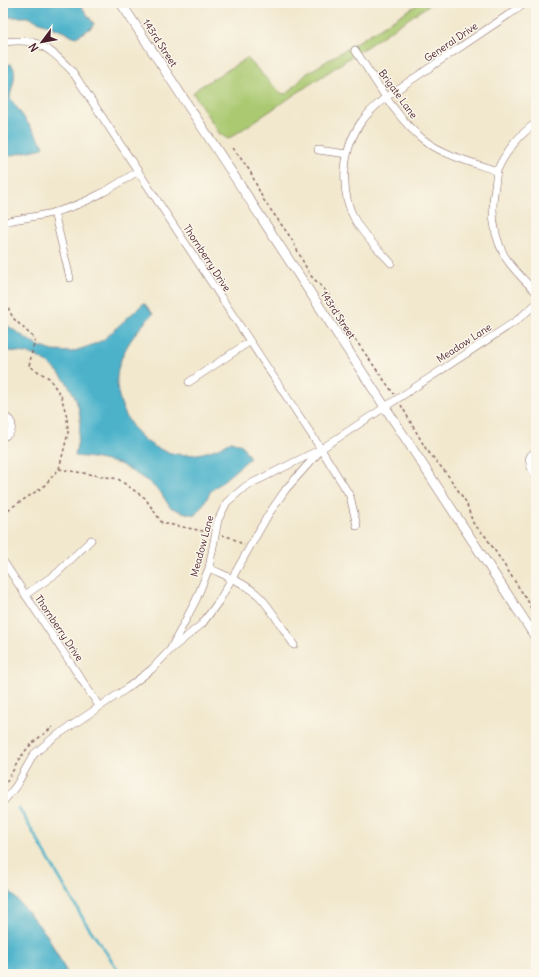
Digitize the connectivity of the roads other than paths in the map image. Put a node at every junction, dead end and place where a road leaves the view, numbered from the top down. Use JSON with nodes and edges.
{"nodes":[{"id":1,"x":121,"y":3,"type":"edge"},
{"id":2,"x":526,"y":3,"type":"edge"},
{"id":3,"x":3,"y":42,"type":"edge"},
{"id":4,"x":355,"y":50,"type":"dead end"},
{"id":5,"x":386,"y":97,"type":"junction"},
{"id":6,"x":536,"y":123,"type":"edge"},
{"id":7,"x":318,"y":150,"type":"dead end"},
{"id":8,"x":347,"y":154,"type":"junction"},
{"id":9,"x":138,"y":171,"type":"junction"},
{"id":10,"x":497,"y":171,"type":"junction"},
{"id":11,"x":54,"y":212,"type":"junction"},
{"id":12,"x":3,"y":222,"type":"edge"},
{"id":13,"x":391,"y":263,"type":"dead end"},
{"id":14,"x":70,"y":278,"type":"dead end"},
{"id":15,"x":536,"y":292,"type":"edge"},
{"id":16,"x":536,"y":304,"type":"edge"},
{"id":17,"x":249,"y":342,"type":"junction"},
{"id":18,"x":189,"y":382,"type":"dead end"},
{"id":19,"x":385,"y":407,"type":"junction"},
{"id":20,"x":3,"y":416,"type":"edge"},
{"id":21,"x":3,"y":437,"type":"edge"},
{"id":22,"x":321,"y":449,"type":"junction"},
{"id":23,"x":536,"y":451,"type":"edge"},
{"id":24,"x":536,"y":476,"type":"edge"},
{"id":25,"x":356,"y":526,"type":"dead end"},
{"id":26,"x":91,"y":540,"type":"dead end"},
{"id":27,"x":3,"y":561,"type":"edge"},
{"id":28,"x":209,"y":568,"type":"junction"},
{"id":29,"x":231,"y":578,"type":"junction"},
{"id":30,"x":25,"y":595,"type":"junction"},
{"id":31,"x":536,"y":638,"type":"edge"},
{"id":32,"x":294,"y":645,"type":"dead end"},
{"id":33,"x":170,"y":650,"type":"junction"},
{"id":34,"x":99,"y":706,"type":"junction"},
{"id":35,"x":3,"y":802,"type":"edge"}],
"edges":[{"from":1,"to":19,"type":"street","name":"143rd Street"},
{"from":2,"to":5,"type":"street","name":"General Drive"},
{"from":3,"to":9,"type":"street","name":"Thornberry Drive"},
{"from":4,"to":5,"type":"street","name":"Brigate Lane"},
{"from":5,"to":8,"type":"street","name":"General Drive"},
{"from":5,"to":10,"type":"street","name":"Brigate Lane"},
{"from":6,"to":10,"type":"street"},
{"from":7,"to":8,"type":"street"},
{"from":8,"to":13,"type":"street","name":"General Drive"},
{"from":9,"to":11,"type":"street"},
{"from":9,"to":17,"type":"street","name":"Thornberry Drive"},
{"from":10,"to":15,"type":"street"},
{"from":11,"to":12,"type":"street"},
{"from":11,"to":14,"type":"street"},
{"from":16,"to":19,"type":"street","name":"Meadow Lane"},
{"from":17,"to":18,"type":"street"},
{"from":17,"to":22,"type":"street","name":"Thornberry Drive"},
{"from":19,"to":22,"type":"street","name":"Meadow Lane"},
{"from":19,"to":31,"type":"street","name":"143rd Street"},
{"from":20,"to":21,"type":"street"},
{"from":22,"to":25,"type":"street","name":"Thornberry Drive"},
{"from":22,"to":28,"type":"street","name":"Meadow Lane"},
{"from":22,"to":29,"type":"street","name":"Meadow Lane"},
{"from":23,"to":24,"type":"street"},
{"from":26,"to":30,"type":"street"},
{"from":27,"to":30,"type":"street","name":"Thornberry Drive"},
{"from":28,"to":29,"type":"street"},
{"from":28,"to":33,"type":"street","name":"Meadow Lane"},
{"from":29,"to":32,"type":"street"},
{"from":29,"to":33,"type":"street","name":"Meadow Lane"},
{"from":30,"to":34,"type":"street","name":"Thornberry Drive"},
{"from":33,"to":34,"type":"street","name":"Meadow Lane"},
{"from":34,"to":35,"type":"street","name":"Meadow Lane"}]}
